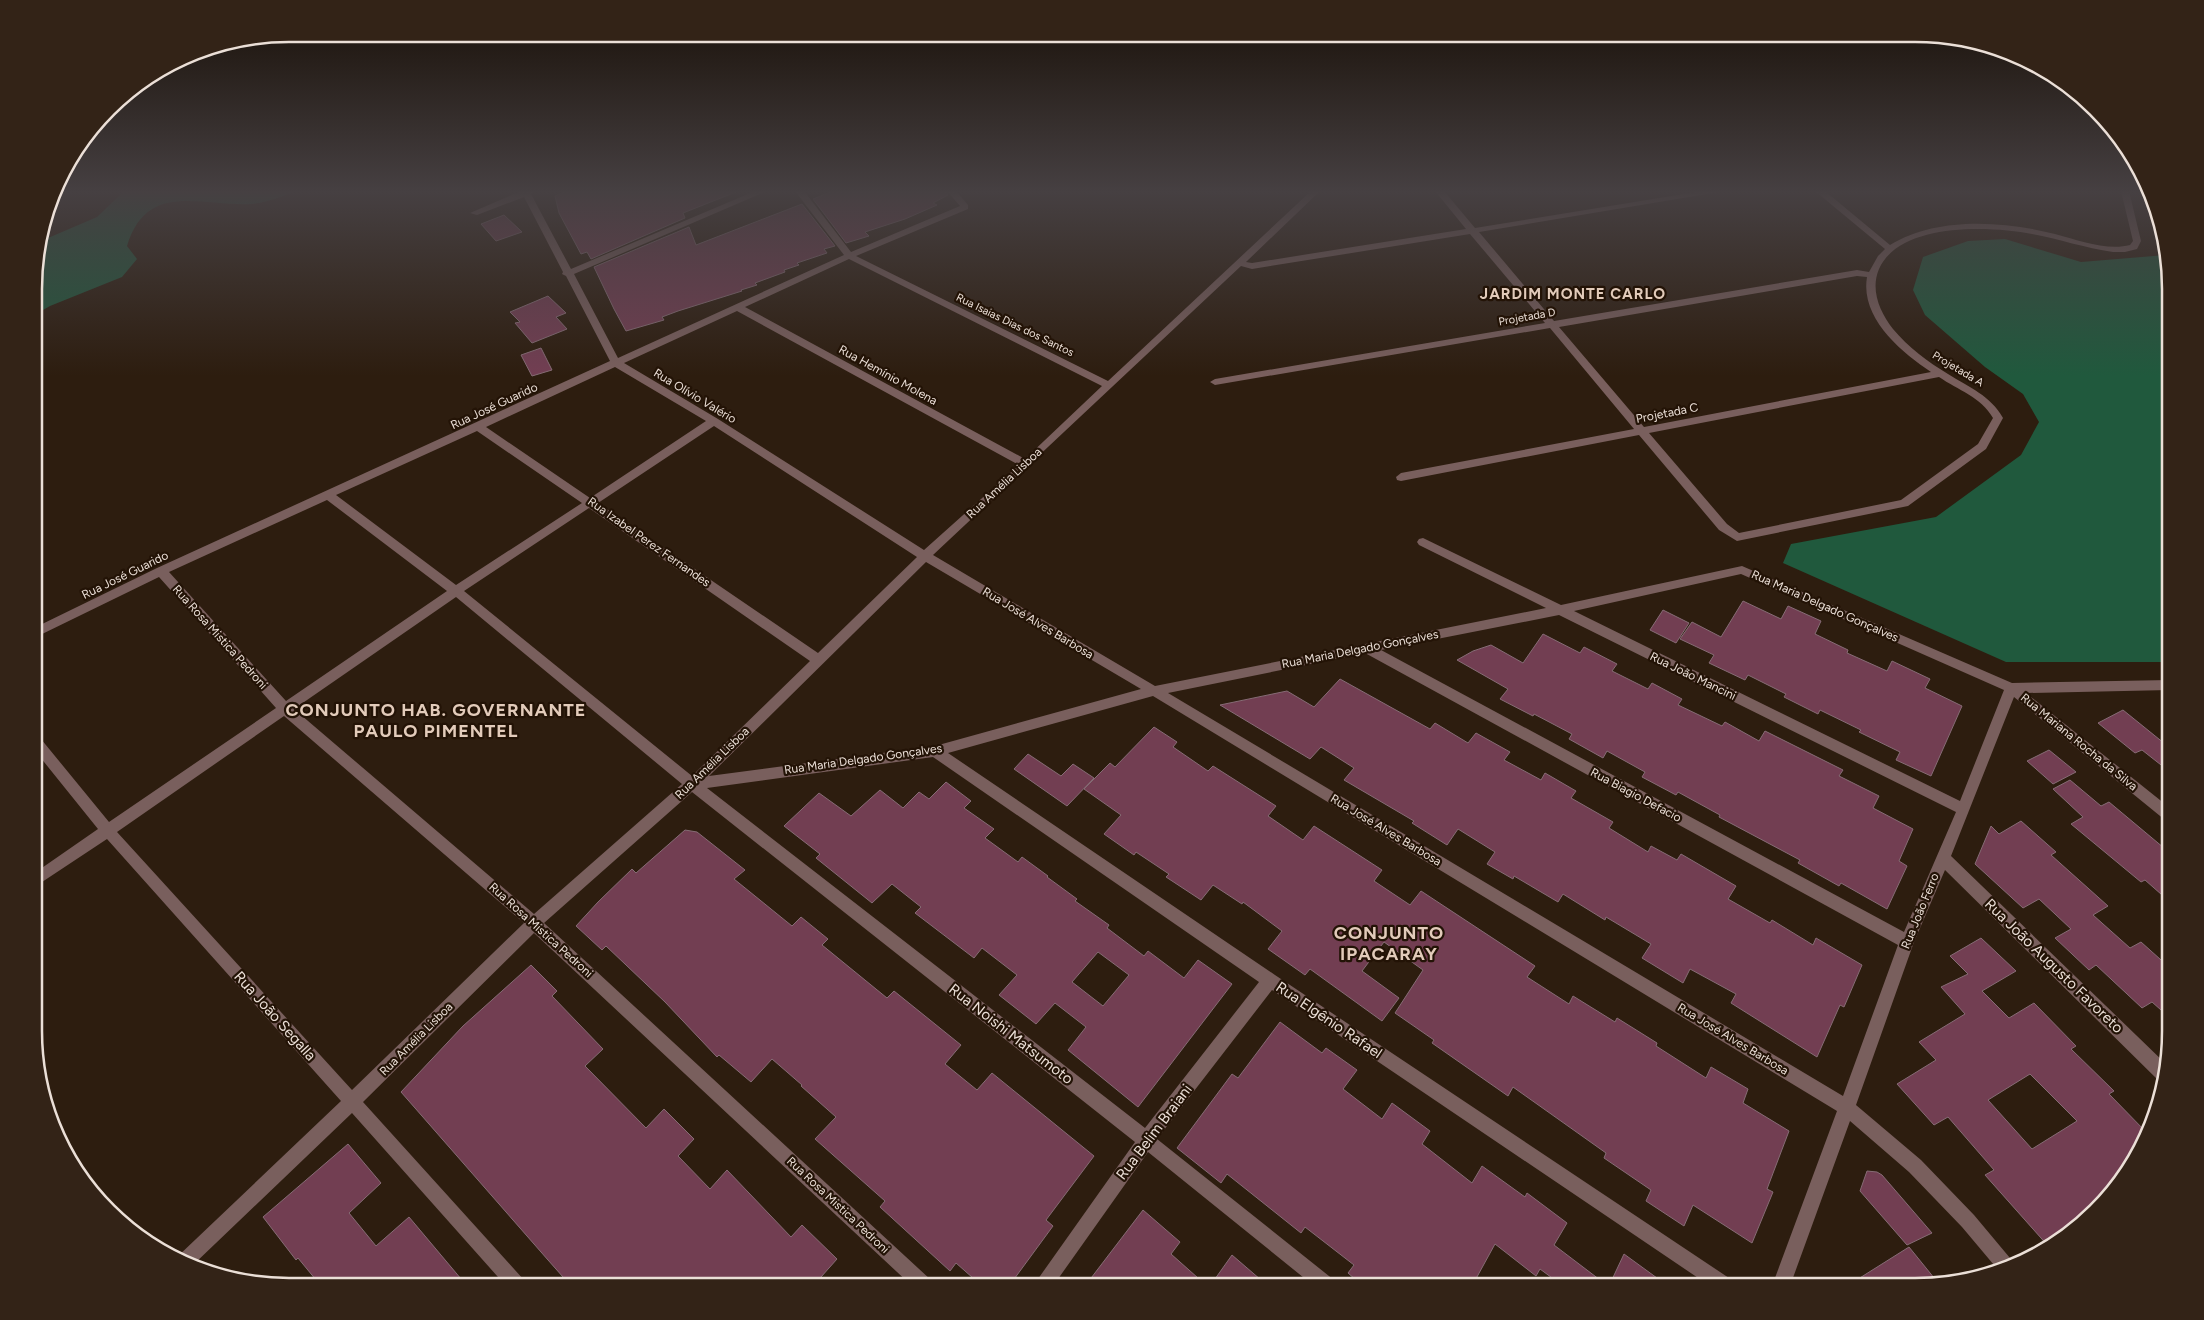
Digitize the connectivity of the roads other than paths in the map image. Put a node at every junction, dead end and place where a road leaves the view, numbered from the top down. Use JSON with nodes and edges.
{"nodes":[{"id":1,"x":557,"y":253,"type":"edge"},
{"id":2,"x":618,"y":253,"type":"edge"},
{"id":3,"x":846,"y":253,"type":"edge"},
{"id":4,"x":857,"y":253,"type":"edge"},
{"id":5,"x":1249,"y":253,"type":"edge"},
{"id":6,"x":1336,"y":253,"type":"edge"},
{"id":7,"x":1490,"y":253,"type":"edge"},
{"id":8,"x":1886,"y":253,"type":"edge"},
{"id":9,"x":849,"y":256,"type":"junction"},
{"id":10,"x":1238,"y":263,"type":"junction"},
{"id":11,"x":567,"y":274,"type":"junction"},
{"id":12,"x":1872,"y":276,"type":"junction"},
{"id":13,"x":739,"y":308,"type":"junction"},
{"id":14,"x":1552,"y":325,"type":"junction"},
{"id":15,"x":616,"y":363,"type":"junction"},
{"id":16,"x":1939,"y":374,"type":"junction"},
{"id":17,"x":1215,"y":382,"type":"dead end"},
{"id":18,"x":1108,"y":385,"type":"junction"},
{"id":19,"x":714,"y":422,"type":"junction"},
{"id":20,"x":479,"y":427,"type":"junction"},
{"id":21,"x":1642,"y":431,"type":"junction"},
{"id":22,"x":1026,"y":464,"type":"junction"},
{"id":23,"x":1400,"y":478,"type":"dead end"},
{"id":24,"x":328,"y":495,"type":"junction"},
{"id":25,"x":592,"y":503,"type":"junction"},
{"id":26,"x":1424,"y":542,"type":"dead end"},
{"id":27,"x":925,"y":556,"type":"junction"},
{"id":28,"x":161,"y":571,"type":"junction"},
{"id":29,"x":456,"y":591,"type":"junction"},
{"id":30,"x":1559,"y":610,"type":"junction"},
{"id":31,"x":42,"y":629,"type":"edge"},
{"id":32,"x":1366,"y":648,"type":"junction"},
{"id":33,"x":818,"y":660,"type":"junction"},
{"id":34,"x":2162,"y":685,"type":"edge"},
{"id":35,"x":2010,"y":688,"type":"junction"},
{"id":36,"x":1154,"y":691,"type":"junction"},
{"id":37,"x":286,"y":710,"type":"junction"},
{"id":38,"x":42,"y":750,"type":"edge"},
{"id":39,"x":935,"y":750,"type":"junction"},
{"id":40,"x":692,"y":784,"type":"junction"},
{"id":41,"x":1964,"y":809,"type":"junction"},
{"id":42,"x":2162,"y":810,"type":"edge"},
{"id":43,"x":108,"y":831,"type":"junction"},
{"id":44,"x":1942,"y":857,"type":"junction"},
{"id":45,"x":42,"y":876,"type":"edge"},
{"id":46,"x":534,"y":923,"type":"junction"},
{"id":47,"x":1907,"y":942,"type":"junction"},
{"id":48,"x":1270,"y":980,"type":"junction"},
{"id":49,"x":2158,"y":1068,"type":"edge"},
{"id":50,"x":352,"y":1102,"type":"junction"},
{"id":51,"x":1846,"y":1107,"type":"junction"},
{"id":52,"x":1146,"y":1140,"type":"junction"},
{"id":53,"x":189,"y":1256,"type":"edge"},
{"id":54,"x":2002,"y":1261,"type":"edge"},
{"id":55,"x":511,"y":1278,"type":"edge"},
{"id":56,"x":917,"y":1278,"type":"edge"},
{"id":57,"x":1048,"y":1278,"type":"edge"},
{"id":58,"x":1318,"y":1278,"type":"edge"},
{"id":59,"x":1714,"y":1278,"type":"edge"},
{"id":60,"x":1784,"y":1278,"type":"edge"}],
"edges":[{"from":1,"to":11,"type":"street"},
{"from":2,"to":11,"type":"street"},
{"from":3,"to":9,"type":"street","name":"Rua Isaias Dias dos Santos"},
{"from":4,"to":9,"type":"street","name":"Rua José Guarido"},
{"from":5,"to":10,"type":"street","name":"Rua Amélia Lisboa"},
{"from":6,"to":10,"type":"street"},
{"from":7,"to":14,"type":"street"},
{"from":8,"to":12,"type":"street"},
{"from":9,"to":13,"type":"street","name":"Rua José Guarido"},
{"from":9,"to":18,"type":"street","name":"Rua Isaias Dias dos Santos"},
{"from":10,"to":18,"type":"street","name":"Rua Amélia Lisboa"},
{"from":11,"to":15,"type":"street"},
{"from":12,"to":14,"type":"street","name":"Projetada D"},
{"from":12,"to":16,"type":"street","name":"Projetada A"},
{"from":13,"to":15,"type":"street","name":"Rua José Guarido"},
{"from":13,"to":22,"type":"street","name":"Rua Hemínio Molena"},
{"from":14,"to":17,"type":"street","name":"Projetada D"},
{"from":14,"to":21,"type":"street"},
{"from":15,"to":19,"type":"street","name":"Rua Olívio Valério"},
{"from":15,"to":20,"type":"street","name":"Rua José Guarido"},
{"from":16,"to":21,"type":"street","name":"Projetada C"},
{"from":16,"to":21,"type":"street","name":"Projetada A"},
{"from":18,"to":22,"type":"street","name":"Rua Amélia Lisboa"},
{"from":19,"to":25,"type":"street"},
{"from":19,"to":27,"type":"street","name":"Rua Olívio Valério"},
{"from":20,"to":24,"type":"street","name":"Rua José Guarido"},
{"from":20,"to":25,"type":"street","name":"Rua Izabel Perez Fernandes"},
{"from":21,"to":23,"type":"street","name":"Projetada C"},
{"from":22,"to":27,"type":"street","name":"Rua Amélia Lisboa"},
{"from":24,"to":28,"type":"street","name":"Rua José Guarido"},
{"from":24,"to":29,"type":"street","name":"Rua Noishi Matsumoto"},
{"from":25,"to":29,"type":"street"},
{"from":25,"to":33,"type":"street","name":"Rua Izabel Perez Fernandes"},
{"from":26,"to":30,"type":"street","name":"Rua João Mancini"},
{"from":27,"to":33,"type":"street","name":"Rua Amélia Lisboa"},
{"from":27,"to":36,"type":"street","name":"Rua José Alves Barbosa"},
{"from":28,"to":31,"type":"street","name":"Rua José Guarido"},
{"from":28,"to":37,"type":"street","name":"Rua Rosa Mistica Pedroni"},
{"from":29,"to":37,"type":"street"},
{"from":29,"to":40,"type":"street","name":"Rua Noishi Matsumoto"},
{"from":30,"to":32,"type":"street","name":"Rua Maria Delgado Gonçalves"},
{"from":30,"to":35,"type":"street","name":"Rua Maria Delgado Gonçalves"},
{"from":30,"to":41,"type":"street","name":"Rua João Mancini"},
{"from":32,"to":36,"type":"street","name":"Rua Maria Delgado Gonçalves"},
{"from":32,"to":47,"type":"street","name":"Rua Biagio Defacio"},
{"from":33,"to":40,"type":"street","name":"Rua Amélia Lisboa"},
{"from":34,"to":35,"type":"street"},
{"from":35,"to":41,"type":"street","name":"Rua João Ferro"},
{"from":35,"to":42,"type":"street","name":"Rua Mariana Rocha da Silva"},
{"from":36,"to":39,"type":"street","name":"Rua Maria Delgado Gonçalves"},
{"from":36,"to":51,"type":"street","name":"Rua José Alves Barbosa"},
{"from":37,"to":43,"type":"street"},
{"from":37,"to":46,"type":"street","name":"Rua Rosa Mistica Pedroni"},
{"from":38,"to":43,"type":"street","name":"Rua João Segalla"},
{"from":39,"to":40,"type":"street","name":"Rua Maria Delgado Gonçalves"},
{"from":39,"to":48,"type":"street","name":"Rua Elgênio Rafael"},
{"from":40,"to":46,"type":"street","name":"Rua Amélia Lisboa"},
{"from":40,"to":52,"type":"street","name":"Rua Noishi Matsumoto"},
{"from":41,"to":44,"type":"street","name":"Rua João Ferro"},
{"from":43,"to":45,"type":"street"},
{"from":43,"to":50,"type":"street","name":"Rua João Segalla"},
{"from":44,"to":47,"type":"street","name":"Rua João Ferro"},
{"from":44,"to":49,"type":"street","name":"Rua João Augusto Favoreto"},
{"from":46,"to":50,"type":"street","name":"Rua Amélia Lisboa"},
{"from":46,"to":56,"type":"street","name":"Rua Rosa Mistica Pedroni"},
{"from":47,"to":51,"type":"street","name":"Rua João Ferro"},
{"from":48,"to":52,"type":"street","name":"Rua Belim Braiani"},
{"from":48,"to":59,"type":"street","name":"Rua Elgênio Rafael"},
{"from":50,"to":53,"type":"street","name":"Rua Amélia Lisboa"},
{"from":50,"to":55,"type":"street","name":"Rua João Segalla"},
{"from":51,"to":54,"type":"street","name":"Rua José Alves Barbosa"},
{"from":51,"to":60,"type":"street","name":"Rua João Ferro"},
{"from":52,"to":57,"type":"street","name":"Rua Belim Braiani"},
{"from":52,"to":58,"type":"street","name":"Rua Noishi Matsumoto"}]}
